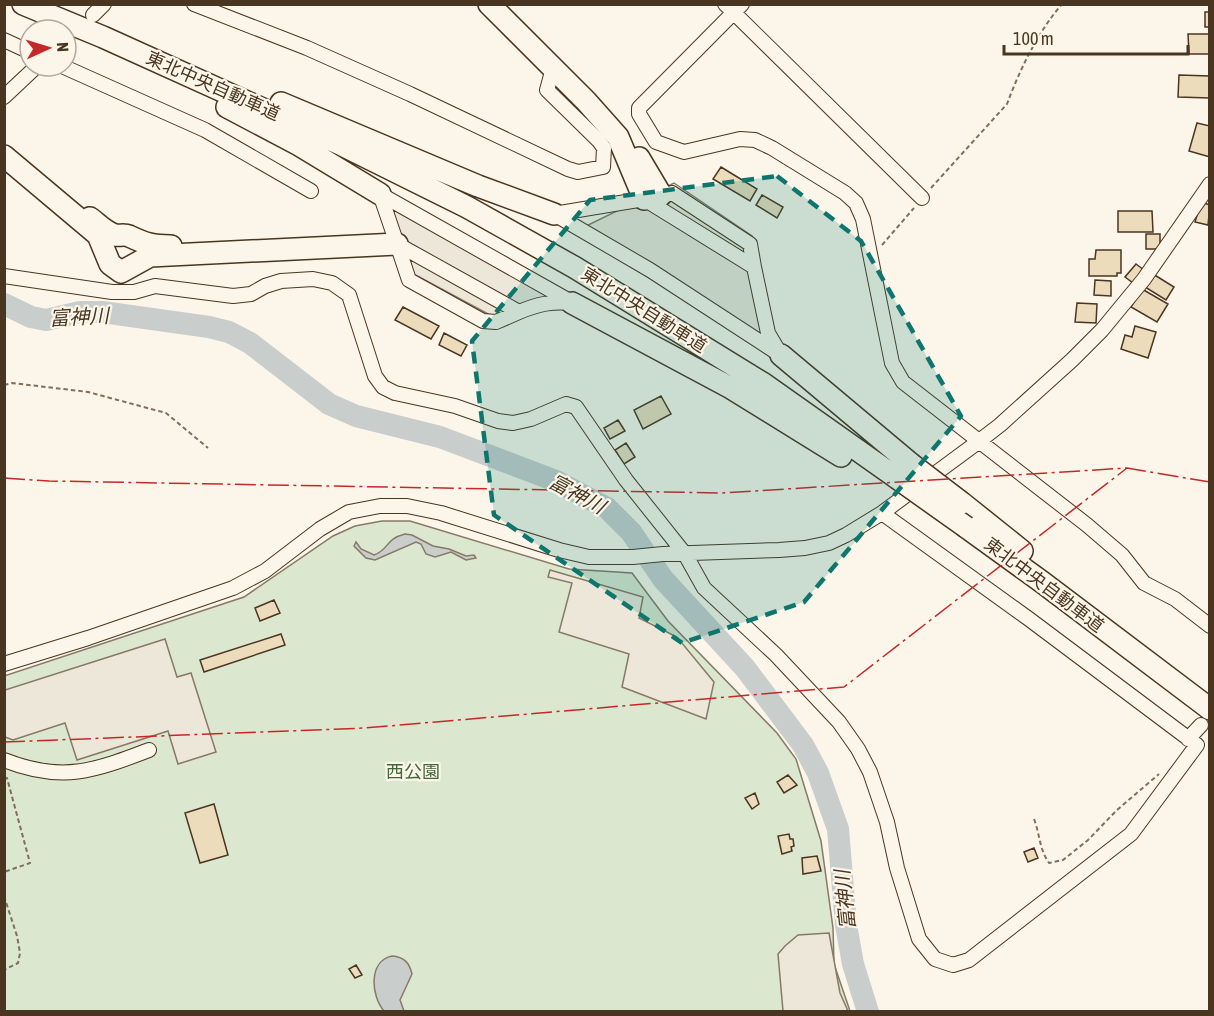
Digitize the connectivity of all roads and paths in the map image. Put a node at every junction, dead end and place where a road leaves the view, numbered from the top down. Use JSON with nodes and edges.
{"nodes":[{"id":1,"x":16,"y":4,"type":"edge"},
{"id":2,"x":23,"y":4,"type":"edge"},
{"id":3,"x":104,"y":4,"type":"edge"},
{"id":4,"x":194,"y":4,"type":"edge"},
{"id":5,"x":489,"y":4,"type":"edge"},
{"id":6,"x":501,"y":4,"type":"edge"},
{"id":7,"x":1062,"y":4,"type":"edge"},
{"id":8,"x":734,"y":7,"type":"edge"},
{"id":9,"x":93,"y":15,"type":"dead end"},
{"id":10,"x":39,"y":18,"type":"edge"},
{"id":11,"x":103,"y":37,"type":"junction"},
{"id":12,"x":78,"y":38,"type":"edge"},
{"id":13,"x":4,"y":40,"type":"edge"},
{"id":14,"x":18,"y":46,"type":"edge"},
{"id":15,"x":553,"y":68,"type":"junction"},
{"id":16,"x":78,"y":73,"type":"edge"},
{"id":17,"x":24,"y":78,"type":"edge"},
{"id":18,"x":4,"y":97,"type":"edge"},
{"id":19,"x":4,"y":147,"type":"edge"},
{"id":20,"x":4,"y":156,"type":"edge"},
{"id":21,"x":1209,"y":184,"type":"edge"},
{"id":22,"x":311,"y":191,"type":"dead end"},
{"id":23,"x":380,"y":194,"type":"junction"},
{"id":24,"x":652,"y":197,"type":"junction"},
{"id":25,"x":922,"y":198,"type":"junction"},
{"id":26,"x":554,"y":214,"type":"junction"},
{"id":27,"x":395,"y":239,"type":"junction"},
{"id":28,"x":870,"y":258,"type":"junction"},
{"id":29,"x":754,"y":267,"type":"junction"},
{"id":30,"x":4,"y":276,"type":"edge"},
{"id":31,"x":572,"y":303,"type":"junction"},
{"id":32,"x":519,"y":312,"type":"junction"},
{"id":33,"x":781,"y":355,"type":"junction"},
{"id":34,"x":4,"y":385,"type":"edge"},
{"id":35,"x":978,"y":442,"type":"junction"},
{"id":36,"x":208,"y":448,"type":"dead end"},
{"id":37,"x":899,"y":476,"type":"junction"},
{"id":38,"x":882,"y":513,"type":"junction"},
{"id":39,"x":685,"y":554,"type":"junction"},
{"id":40,"x":1209,"y":626,"type":"edge"},
{"id":41,"x":1131,"y":650,"type":"junction"},
{"id":42,"x":4,"y":664,"type":"edge"},
{"id":43,"x":1205,"y":717,"type":"edge"},
{"id":44,"x":1188,"y":739,"type":"junction"},
{"id":45,"x":149,"y":750,"type":"dead end"},
{"id":46,"x":4,"y":760,"type":"edge"},
{"id":47,"x":1161,"y":772,"type":"dead end"},
{"id":48,"x":4,"y":778,"type":"edge"},
{"id":49,"x":1034,"y":819,"type":"dead end"},
{"id":50,"x":4,"y":872,"type":"edge"},
{"id":51,"x":4,"y":896,"type":"edge"},
{"id":52,"x":4,"y":970,"type":"edge"}],
"edges":[{"from":1,"to":10,"type":"highway"},
{"from":2,"to":11,"type":"highway","name":"東北中央自動車道"},
{"from":3,"to":9,"type":"street"},
{"from":4,"to":15,"type":"street"},
{"from":5,"to":15,"type":"highway"},
{"from":6,"to":24,"type":"highway"},
{"from":7,"to":25,"type":"path"},
{"from":8,"to":25,"type":"street"},
{"from":8,"to":28,"type":"street"},
{"from":11,"to":26,"type":"highway"},
{"from":11,"to":37,"type":"highway","name":"東北中央自動車道"},
{"from":12,"to":23,"type":"highway"},
{"from":13,"to":14,"type":"street"},
{"from":15,"to":24,"type":"highway"},
{"from":16,"to":22,"type":"street"},
{"from":17,"to":18,"type":"street"},
{"from":19,"to":27,"type":"highway"},
{"from":20,"to":27,"type":"highway"},
{"from":21,"to":35,"type":"street"},
{"from":23,"to":27,"type":"street"},
{"from":23,"to":31,"type":"street"},
{"from":24,"to":26,"type":"street"},
{"from":24,"to":29,"type":"street"},
{"from":24,"to":29,"type":"street"},
{"from":25,"to":28,"type":"path"},
{"from":26,"to":33,"type":"street"},
{"from":27,"to":32,"type":"street"},
{"from":27,"to":32,"type":"street"},
{"from":28,"to":35,"type":"street"},
{"from":29,"to":33,"type":"street"},
{"from":30,"to":39,"type":"street"},
{"from":31,"to":32,"type":"street"},
{"from":31,"to":37,"type":"highway"},
{"from":33,"to":37,"type":"highway"},
{"from":34,"to":36,"type":"path"},
{"from":35,"to":38,"type":"street"},
{"from":35,"to":40,"type":"street"},
{"from":37,"to":41,"type":"highway","name":"東北中央自動車道","bridge":true},
{"from":37,"to":41,"type":"highway","bridge":true},
{"from":38,"to":39,"type":"street"},
{"from":38,"to":44,"type":"street"},
{"from":39,"to":42,"type":"street"},
{"from":39,"to":44,"type":"street"},
{"from":41,"to":43,"type":"highway","name":"東北中央自動車道"},
{"from":43,"to":44,"type":"street"},
{"from":45,"to":46,"type":"street"},
{"from":47,"to":49,"type":"path"},
{"from":48,"to":50,"type":"path"},
{"from":51,"to":52,"type":"path"}]}
